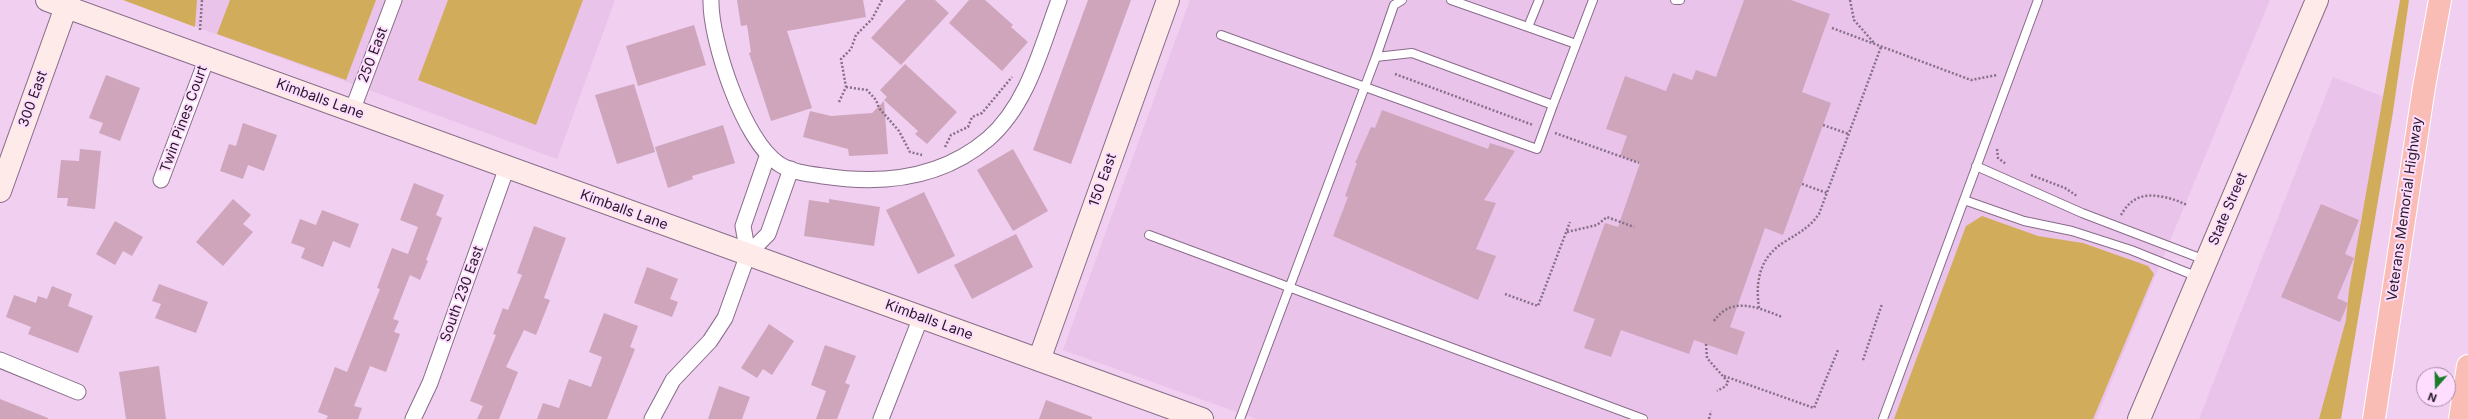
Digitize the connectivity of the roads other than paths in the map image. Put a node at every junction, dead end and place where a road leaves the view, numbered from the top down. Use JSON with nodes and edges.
{"nodes":[{"id":1,"x":394,"y":0,"type":"edge"},
{"id":2,"x":711,"y":0,"type":"edge"},
{"id":3,"x":1059,"y":0,"type":"edge"},
{"id":4,"x":1168,"y":0,"type":"edge"},
{"id":5,"x":1402,"y":0,"type":"edge"},
{"id":6,"x":1451,"y":0,"type":"edge"},
{"id":7,"x":1539,"y":0,"type":"edge"},
{"id":8,"x":1593,"y":0,"type":"edge"},
{"id":9,"x":1675,"y":0,"type":"edge"},
{"id":10,"x":1680,"y":0,"type":"edge"},
{"id":11,"x":2038,"y":0,"type":"edge"},
{"id":12,"x":2317,"y":0,"type":"edge"},
{"id":13,"x":2440,"y":0,"type":"edge"},
{"id":14,"x":64,"y":2,"type":"edge"},
{"id":15,"x":1528,"y":27,"type":"junction"},
{"id":16,"x":1221,"y":35,"type":"dead end"},
{"id":17,"x":1576,"y":44,"type":"junction"},
{"id":18,"x":1376,"y":57,"type":"junction"},
{"id":19,"x":207,"y":58,"type":"junction"},
{"id":20,"x":1365,"y":86,"type":"junction"},
{"id":21,"x":1553,"y":105,"type":"junction"},
{"id":22,"x":352,"y":111,"type":"junction"},
{"id":23,"x":779,"y":162,"type":"junction"},
{"id":24,"x":1976,"y":166,"type":"junction"},
{"id":25,"x":507,"y":167,"type":"junction"},
{"id":26,"x":161,"y":180,"type":"dead end"},
{"id":27,"x":0,"y":191,"type":"edge"},
{"id":28,"x":1964,"y":200,"type":"junction"},
{"id":29,"x":1148,"y":235,"type":"dead end"},
{"id":30,"x":748,"y":254,"type":"junction"},
{"id":31,"x":2202,"y":269,"type":"junction"},
{"id":32,"x":1289,"y":288,"type":"junction"},
{"id":33,"x":921,"y":317,"type":"junction"},
{"id":34,"x":0,"y":360,"type":"edge"},
{"id":35,"x":1039,"y":360,"type":"junction"},
{"id":36,"x":2468,"y":366,"type":"edge"},
{"id":37,"x":78,"y":392,"type":"dead end"},
{"id":38,"x":413,"y":419,"type":"edge"},
{"id":39,"x":652,"y":419,"type":"edge"},
{"id":40,"x":881,"y":419,"type":"edge"},
{"id":41,"x":1202,"y":419,"type":"edge"},
{"id":42,"x":1240,"y":419,"type":"edge"},
{"id":43,"x":1643,"y":419,"type":"edge"},
{"id":44,"x":1883,"y":419,"type":"edge"},
{"id":45,"x":2140,"y":419,"type":"edge"},
{"id":46,"x":2374,"y":419,"type":"edge"},
{"id":47,"x":2460,"y":419,"type":"edge"}],
"edges":[{"from":1,"to":22,"type":"street","name":"250 East"},
{"from":2,"to":23,"type":"street"},
{"from":3,"to":23,"type":"street"},
{"from":4,"to":35,"type":"street","name":"150 East"},
{"from":5,"to":18,"type":"lane"},
{"from":6,"to":15,"type":"lane"},
{"from":7,"to":15,"type":"lane"},
{"from":8,"to":17,"type":"lane"},
{"from":9,"to":10,"type":"lane"},
{"from":11,"to":24,"type":"lane"},
{"from":12,"to":31,"type":"street","name":"State Street"},
{"from":13,"to":46,"type":"highway","name":"Veterans Memorial Highway"},
{"from":14,"to":19,"type":"street","name":"Kimballs Lane"},
{"from":14,"to":27,"type":"street","name":"300 East"},
{"from":15,"to":17,"type":"lane"},
{"from":16,"to":20,"type":"lane"},
{"from":17,"to":21,"type":"lane"},
{"from":18,"to":20,"type":"lane"},
{"from":18,"to":21,"type":"lane"},
{"from":19,"to":22,"type":"street","name":"Kimballs Lane"},
{"from":19,"to":26,"type":"street","name":"Twin Pines Court"},
{"from":20,"to":21,"type":"lane"},
{"from":20,"to":32,"type":"lane"},
{"from":22,"to":25,"type":"street","name":"Kimballs Lane"},
{"from":23,"to":30,"type":"street"},
{"from":23,"to":30,"type":"street"},
{"from":24,"to":28,"type":"lane"},
{"from":24,"to":31,"type":"lane"},
{"from":25,"to":30,"type":"street","name":"Kimballs Lane"},
{"from":25,"to":38,"type":"street","name":"South 230 East"},
{"from":28,"to":31,"type":"lane"},
{"from":28,"to":44,"type":"lane"},
{"from":29,"to":32,"type":"lane"},
{"from":30,"to":33,"type":"street","name":"Kimballs Lane"},
{"from":30,"to":39,"type":"street"},
{"from":31,"to":45,"type":"street","name":"State Street"},
{"from":32,"to":42,"type":"lane"},
{"from":32,"to":43,"type":"lane"},
{"from":33,"to":35,"type":"street","name":"Kimballs Lane"},
{"from":33,"to":40,"type":"street"},
{"from":34,"to":37,"type":"street"},
{"from":35,"to":41,"type":"street","name":"Kimballs Lane"},
{"from":36,"to":47,"type":"highway"}]}
